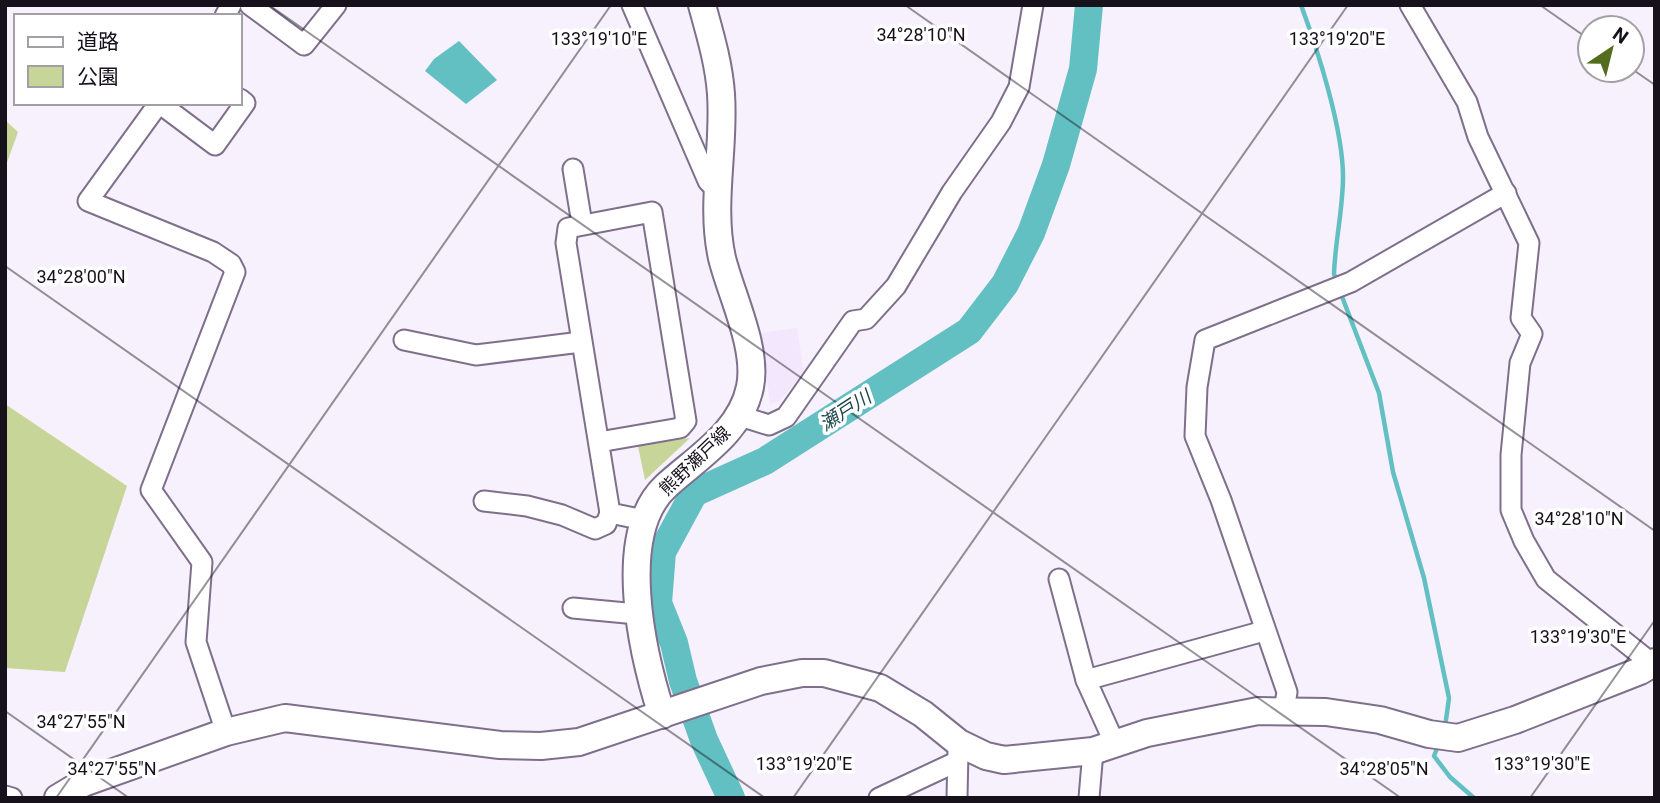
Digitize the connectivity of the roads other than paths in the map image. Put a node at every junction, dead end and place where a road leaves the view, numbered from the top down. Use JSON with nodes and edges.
{"nodes":[{"id":1,"x":250,"y":5,"type":"edge"},
{"id":2,"x":336,"y":5,"type":"edge"},
{"id":3,"x":632,"y":5,"type":"edge"},
{"id":4,"x":702,"y":5,"type":"edge"},
{"id":5,"x":1033,"y":5,"type":"edge"},
{"id":6,"x":1410,"y":5,"type":"edge"},
{"id":7,"x":242,"y":101,"type":"edge"},
{"id":8,"x":158,"y":105,"type":"edge"},
{"id":9,"x":162,"y":105,"type":"edge"},
{"id":10,"x":573,"y":169,"type":"dead end"},
{"id":11,"x":720,"y":193,"type":"junction"},
{"id":12,"x":1506,"y":193,"type":"junction"},
{"id":13,"x":582,"y":224,"type":"junction"},
{"id":14,"x":404,"y":340,"type":"dead end"},
{"id":15,"x":582,"y":342,"type":"junction"},
{"id":16,"x":740,"y":416,"type":"junction"},
{"id":17,"x":599,"y":442,"type":"junction"},
{"id":18,"x":484,"y":502,"type":"dead end"},
{"id":19,"x":610,"y":513,"type":"junction"},
{"id":20,"x":644,"y":520,"type":"junction"},
{"id":21,"x":1059,"y":579,"type":"dead end"},
{"id":22,"x":573,"y":608,"type":"dead end"},
{"id":23,"x":636,"y":614,"type":"junction"},
{"id":24,"x":1264,"y":631,"type":"junction"},
{"id":25,"x":1652,"y":662,"type":"edge"},
{"id":26,"x":1086,"y":680,"type":"junction"},
{"id":27,"x":1284,"y":710,"type":"junction"},
{"id":28,"x":668,"y":712,"type":"junction"},
{"id":29,"x":226,"y":732,"type":"junction"},
{"id":30,"x":1104,"y":748,"type":"junction"},
{"id":31,"x":958,"y":753,"type":"junction"},
{"id":32,"x":5,"y":796,"type":"edge"},
{"id":33,"x":12,"y":798,"type":"edge"},
{"id":34,"x":58,"y":798,"type":"edge"},
{"id":35,"x":879,"y":798,"type":"edge"},
{"id":36,"x":957,"y":798,"type":"edge"},
{"id":37,"x":1088,"y":798,"type":"edge"}],
"edges":[{"from":1,"to":2,"type":"street"},
{"from":3,"to":11,"type":"street"},
{"from":4,"to":11,"type":"main road","name":"熊野瀬戸線"},
{"from":5,"to":16,"type":"street"},
{"from":6,"to":12,"type":"street"},
{"from":7,"to":9,"type":"street"},
{"from":8,"to":29,"type":"street"},
{"from":10,"to":13,"type":"street"},
{"from":11,"to":16,"type":"main road","name":"熊野瀬戸線"},
{"from":12,"to":24,"type":"street"},
{"from":12,"to":25,"type":"street"},
{"from":13,"to":15,"type":"street"},
{"from":13,"to":17,"type":"street"},
{"from":14,"to":15,"type":"street"},
{"from":15,"to":17,"type":"street"},
{"from":16,"to":20,"type":"main road","name":"熊野瀬戸線"},
{"from":17,"to":19,"type":"street"},
{"from":18,"to":19,"type":"street"},
{"from":19,"to":20,"type":"street"},
{"from":20,"to":23,"type":"main road","name":"熊野瀬戸線"},
{"from":21,"to":26,"type":"street"},
{"from":22,"to":23,"type":"street"},
{"from":23,"to":28,"type":"main road","name":"熊野瀬戸線"},
{"from":24,"to":26,"type":"street"},
{"from":24,"to":27,"type":"street"},
{"from":25,"to":27,"type":"main road"},
{"from":26,"to":30,"type":"street"},
{"from":27,"to":30,"type":"main road"},
{"from":28,"to":29,"type":"main road"},
{"from":28,"to":31,"type":"main road"},
{"from":29,"to":34,"type":"main road"},
{"from":30,"to":31,"type":"main road"},
{"from":30,"to":37,"type":"street"},
{"from":31,"to":35,"type":"street"},
{"from":31,"to":36,"type":"street"},
{"from":32,"to":33,"type":"street"}]}
